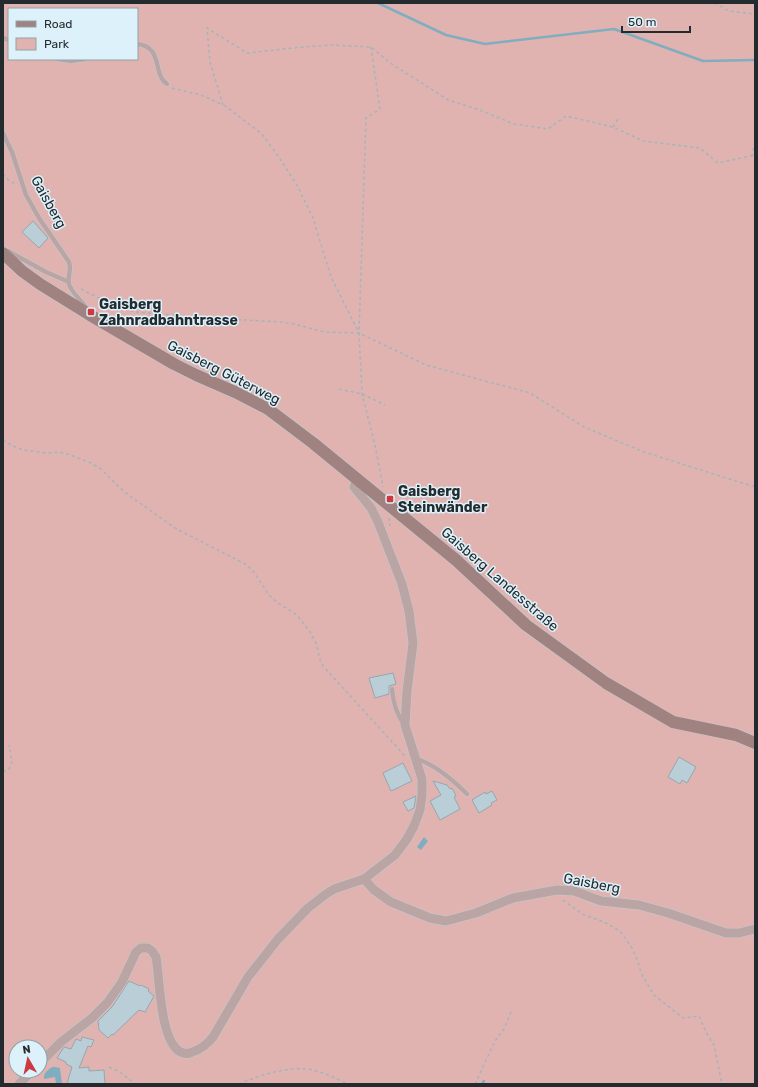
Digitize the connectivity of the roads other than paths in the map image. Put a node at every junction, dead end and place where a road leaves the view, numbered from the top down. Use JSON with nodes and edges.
{"nodes":[{"id":1,"x":138,"y":44,"type":"edge"},
{"id":2,"x":64,"y":60,"type":"edge"},
{"id":3,"x":78,"y":60,"type":"edge"},
{"id":4,"x":167,"y":84,"type":"road end"},
{"id":5,"x":3,"y":133,"type":"edge"},
{"id":6,"x":3,"y":249,"type":"edge"},
{"id":7,"x":3,"y":253,"type":"edge"},
{"id":8,"x":69,"y":282,"type":"junction"},
{"id":9,"x":89,"y":314,"type":"junction"},
{"id":10,"x":357,"y":479,"type":"junction"},
{"id":11,"x":392,"y":689,"type":"dead end"},
{"id":12,"x":405,"y":725,"type":"junction"},
{"id":13,"x":755,"y":743,"type":"edge"},
{"id":14,"x":417,"y":764,"type":"junction"},
{"id":15,"x":467,"y":794,"type":"dead end"},
{"id":16,"x":364,"y":879,"type":"junction"},
{"id":17,"x":755,"y":929,"type":"edge"},
{"id":18,"x":48,"y":1055,"type":"edge"}],
"edges":[{"from":1,"to":4,"type":"lane"},
{"from":2,"to":3,"type":"lane"},
{"from":5,"to":8,"type":"lane","name":"Gaisberg"},
{"from":6,"to":8,"type":"lane"},
{"from":7,"to":9,"type":"main road","name":"Gaisberg Güterweg"},
{"from":8,"to":9,"type":"lane"},
{"from":9,"to":10,"type":"main road","name":"Gaisberg Güterweg"},
{"from":10,"to":12,"type":"street"},
{"from":10,"to":13,"type":"main road","name":"Gaisberg Landesstraße"},
{"from":11,"to":12,"type":"lane"},
{"from":12,"to":14,"type":"street"},
{"from":14,"to":15,"type":"lane"},
{"from":14,"to":16,"type":"street"},
{"from":16,"to":17,"type":"street","name":"Gaisberg"},
{"from":16,"to":18,"type":"street"}]}
